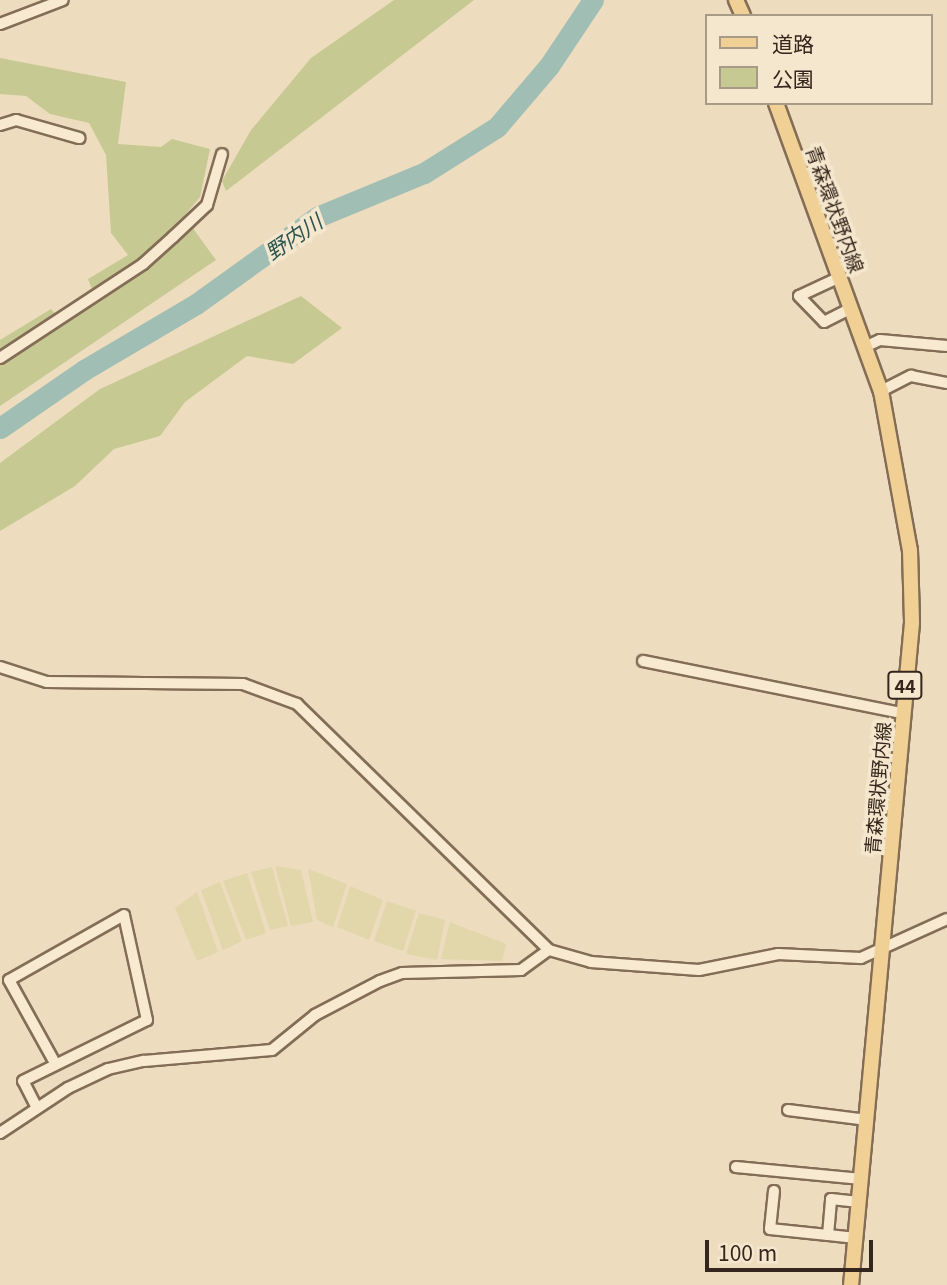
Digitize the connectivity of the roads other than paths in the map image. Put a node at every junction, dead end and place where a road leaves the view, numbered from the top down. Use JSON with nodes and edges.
{"nodes":[{"id":1,"x":64,"y":0,"type":"edge"},
{"id":2,"x":0,"y":24,"type":"edge"},
{"id":3,"x":777,"y":105,"type":"edge"},
{"id":4,"x":0,"y":125,"type":"edge"},
{"id":5,"x":79,"y":138,"type":"dead end"},
{"id":6,"x":222,"y":154,"type":"dead end"},
{"id":7,"x":840,"y":277,"type":"junction"},
{"id":8,"x":852,"y":308,"type":"junction"},
{"id":9,"x":867,"y":346,"type":"junction"},
{"id":10,"x":947,"y":346,"type":"edge"},
{"id":11,"x":0,"y":358,"type":"edge"},
{"id":12,"x":947,"y":383,"type":"edge"},
{"id":13,"x":881,"y":391,"type":"junction"},
{"id":14,"x":643,"y":661,"type":"dead end"},
{"id":15,"x":0,"y":667,"type":"edge"},
{"id":16,"x":902,"y":713,"type":"junction"},
{"id":17,"x":947,"y":919,"type":"edge"},
{"id":18,"x":884,"y":948,"type":"junction"},
{"id":19,"x":549,"y":950,"type":"junction"},
{"id":20,"x":55,"y":1063,"type":"junction"},
{"id":21,"x":37,"y":1108,"type":"junction"},
{"id":22,"x":788,"y":1110,"type":"dead end"},
{"id":23,"x":867,"y":1120,"type":"junction"},
{"id":24,"x":0,"y":1133,"type":"edge"},
{"id":25,"x":736,"y":1167,"type":"dead end"},
{"id":26,"x":861,"y":1179,"type":"junction"},
{"id":27,"x":774,"y":1191,"type":"dead end"},
{"id":28,"x":859,"y":1202,"type":"junction"},
{"id":29,"x":828,"y":1235,"type":"junction"},
{"id":30,"x":856,"y":1238,"type":"junction"},
{"id":31,"x":851,"y":1285,"type":"edge"}],
"edges":[{"from":1,"to":2,"type":"street"},
{"from":3,"to":7,"type":"main road","name":"青森環状野内線","number":"44"},
{"from":4,"to":5,"type":"street"},
{"from":6,"to":11,"type":"street"},
{"from":7,"to":8,"type":"main road","name":"青森環状野内線","number":"44"},
{"from":7,"to":8,"type":"street"},
{"from":8,"to":9,"type":"main road","name":"青森環状野内線","number":"44"},
{"from":9,"to":10,"type":"street"},
{"from":9,"to":13,"type":"main road","name":"青森環状野内線","number":"44"},
{"from":12,"to":13,"type":"street"},
{"from":13,"to":16,"type":"main road","name":"青森環状野内線","number":"44"},
{"from":14,"to":16,"type":"street"},
{"from":15,"to":19,"type":"street"},
{"from":16,"to":18,"type":"main road","name":"青森環状野内線","number":"44"},
{"from":17,"to":18,"type":"street"},
{"from":18,"to":19,"type":"street"},
{"from":18,"to":23,"type":"main road","name":"青森環状野内線","number":"44"},
{"from":19,"to":21,"type":"street"},
{"from":20,"to":20,"type":"street"},
{"from":20,"to":21,"type":"street"},
{"from":21,"to":24,"type":"street"},
{"from":22,"to":23,"type":"street"},
{"from":23,"to":26,"type":"main road","name":"青森環状野内線","number":"44"},
{"from":25,"to":26,"type":"street"},
{"from":26,"to":28,"type":"main road","name":"青森環状野内線","number":"44"},
{"from":27,"to":29,"type":"street"},
{"from":28,"to":29,"type":"street"},
{"from":28,"to":30,"type":"main road","name":"青森環状野内線","number":"44"},
{"from":29,"to":30,"type":"street"},
{"from":30,"to":31,"type":"main road","name":"青森環状野内線","number":"44"}]}
